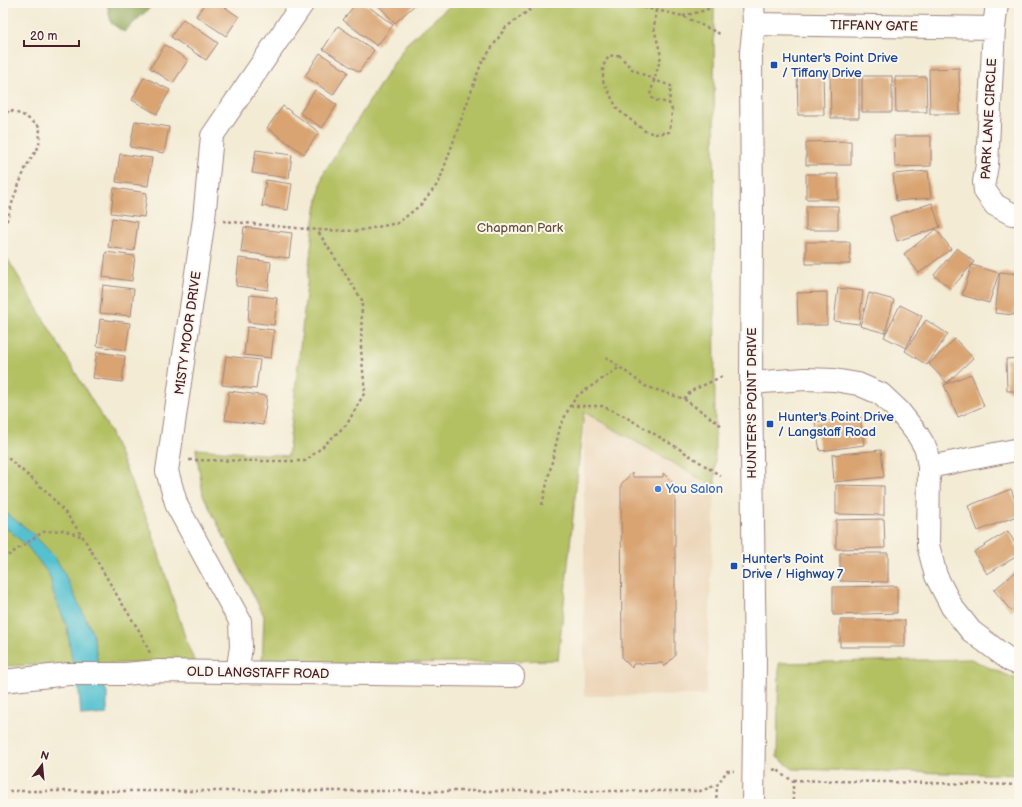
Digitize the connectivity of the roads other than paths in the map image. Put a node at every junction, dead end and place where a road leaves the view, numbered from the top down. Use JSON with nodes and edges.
{"nodes":[{"id":1,"x":303,"y":3,"type":"edge"},
{"id":2,"x":753,"y":3,"type":"edge"},
{"id":3,"x":997,"y":3,"type":"edge"},
{"id":4,"x":754,"y":24,"type":"junction"},
{"id":5,"x":994,"y":28,"type":"junction"},
{"id":6,"x":1019,"y":214,"type":"edge"},
{"id":7,"x":751,"y":383,"type":"junction"},
{"id":8,"x":1019,"y":450,"type":"edge"},
{"id":9,"x":929,"y":467,"type":"junction"},
{"id":10,"x":1019,"y":664,"type":"edge"},
{"id":11,"x":237,"y":673,"type":"junction"},
{"id":12,"x":513,"y":676,"type":"dead end"},
{"id":13,"x":3,"y":681,"type":"edge"},
{"id":14,"x":753,"y":804,"type":"edge"}],
"edges":[{"from":1,"to":11,"type":"street","name":"MISTY MOOR DRIVE"},
{"from":2,"to":4,"type":"street","name":"HUNTER'S POINT DRIVE"},
{"from":3,"to":5,"type":"street","name":"PARK LANE CIRCLE"},
{"from":4,"to":5,"type":"street","name":"TIFFANY GATE"},
{"from":4,"to":7,"type":"street","name":"HUNTER'S POINT DRIVE"},
{"from":5,"to":6,"type":"street","name":"PARK LANE CIRCLE"},
{"from":7,"to":9,"type":"street"},
{"from":7,"to":14,"type":"street","name":"HUNTER'S POINT DRIVE"},
{"from":8,"to":9,"type":"street"},
{"from":9,"to":10,"type":"street"},
{"from":11,"to":12,"type":"street","name":"OLD LANGSTAFF ROAD"},
{"from":11,"to":13,"type":"street","name":"OLD LANGSTAFF ROAD"}]}
